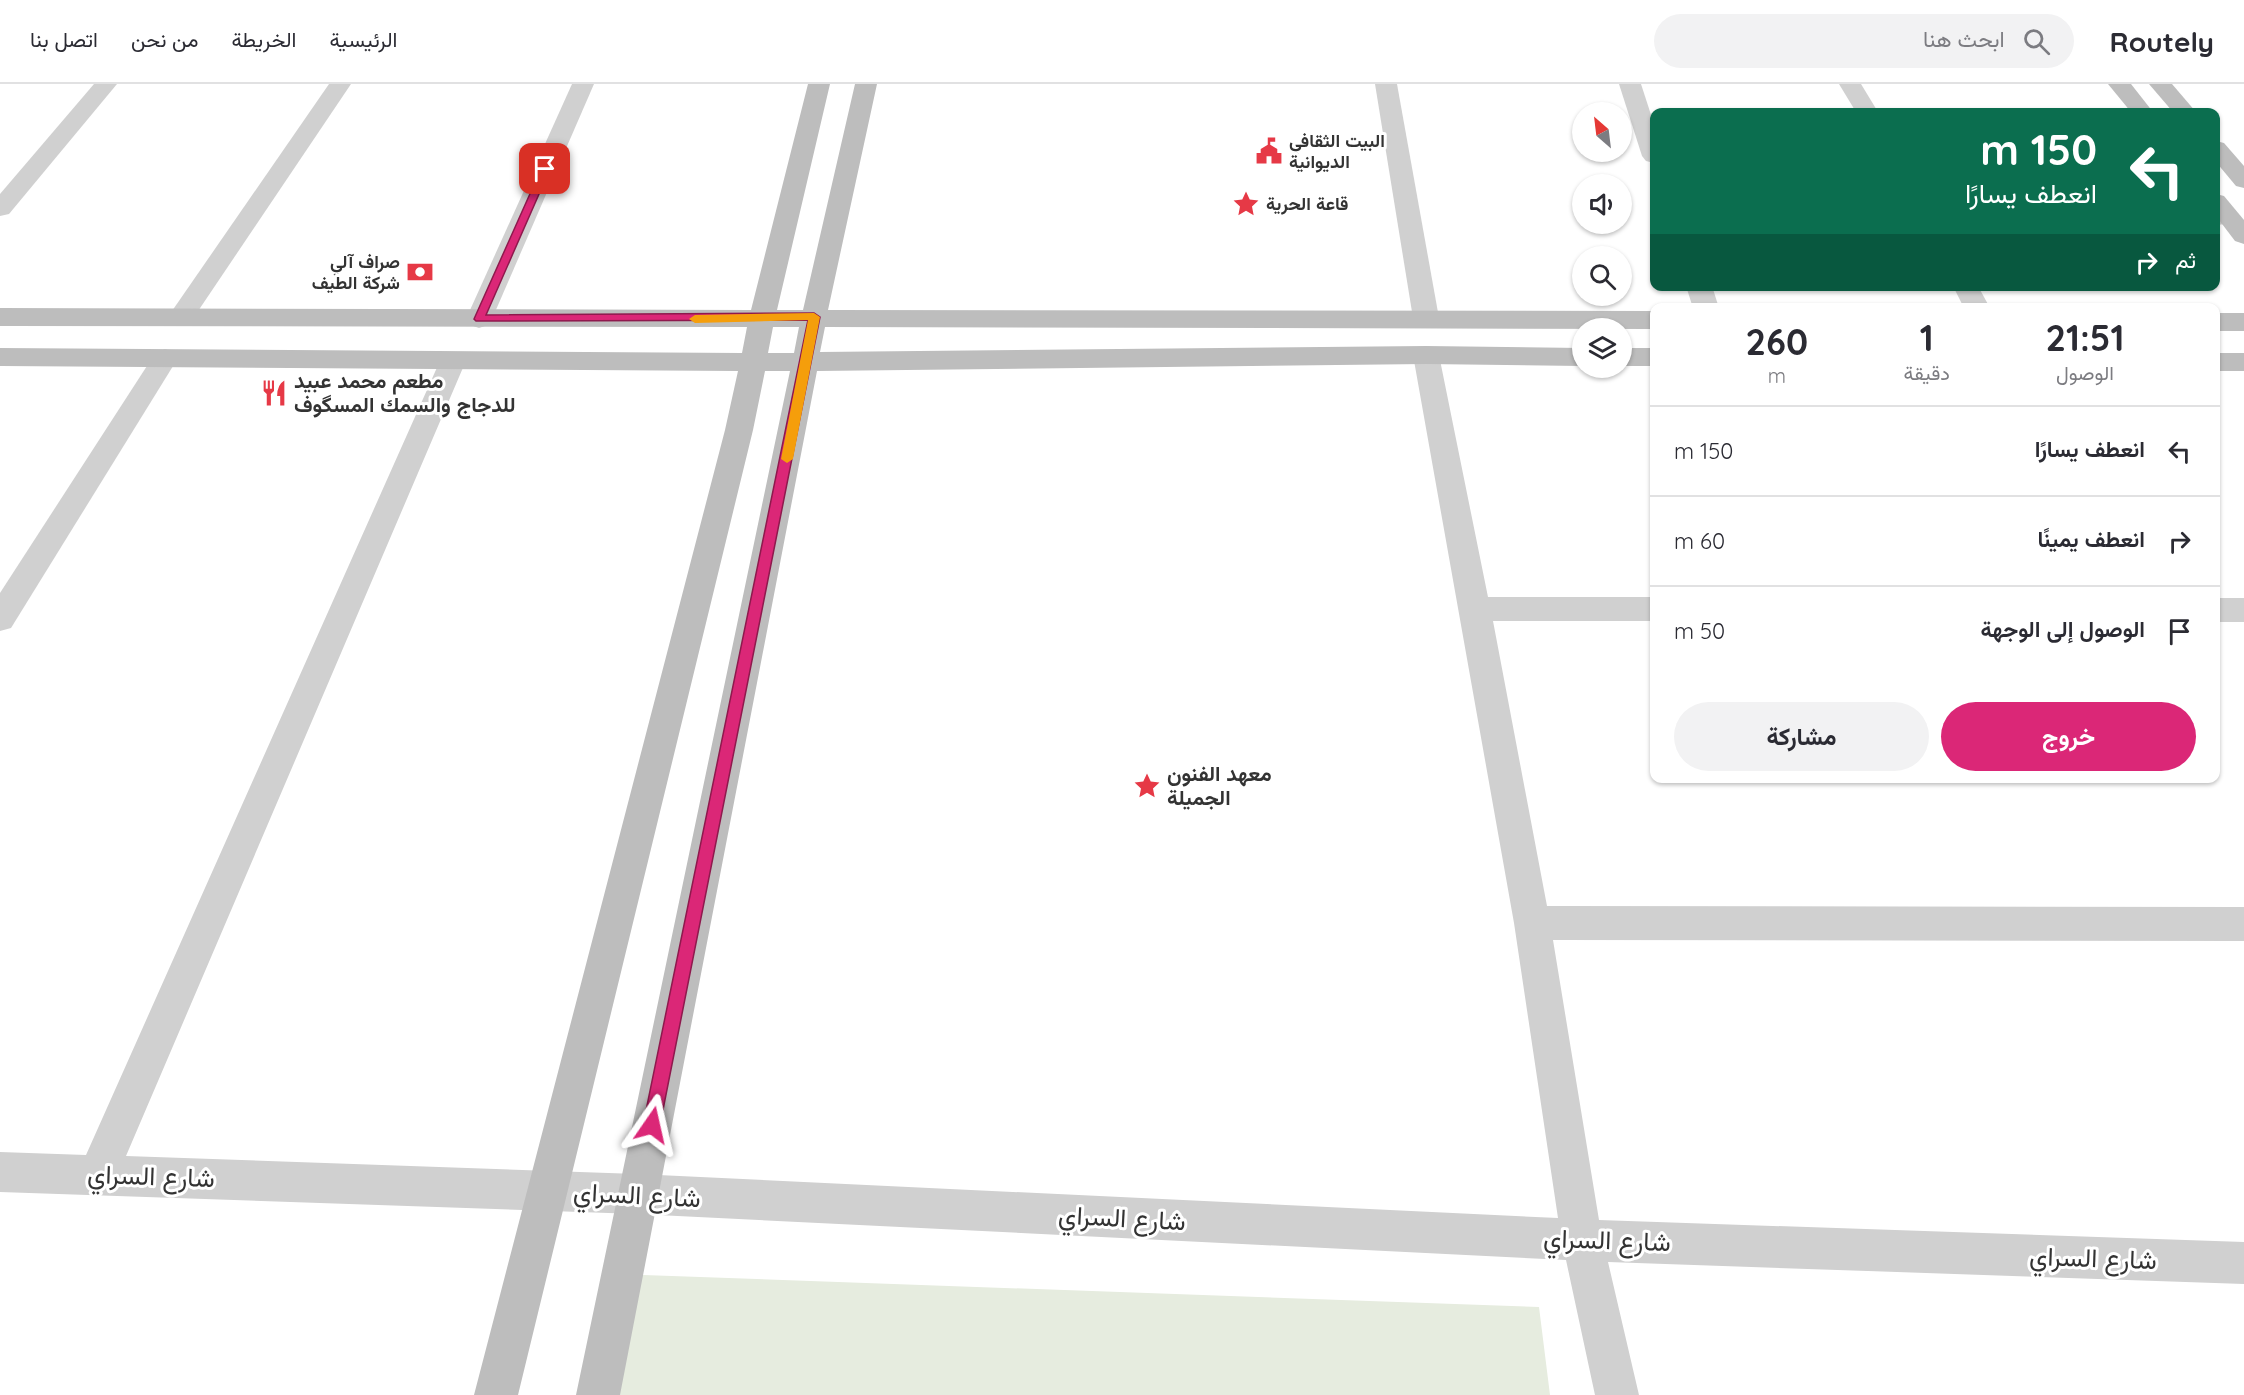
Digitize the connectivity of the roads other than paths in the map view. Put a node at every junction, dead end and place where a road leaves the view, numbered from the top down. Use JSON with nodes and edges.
{"nodes":[{"id":1,"x":106,"y":84,"type":"edge"},
{"id":2,"x":340,"y":84,"type":"edge"},
{"id":3,"x":583,"y":84,"type":"edge"},
{"id":4,"x":819,"y":84,"type":"edge"},
{"id":5,"x":866,"y":84,"type":"edge"},
{"id":6,"x":1386,"y":84,"type":"edge"},
{"id":7,"x":1630,"y":84,"type":"edge"},
{"id":8,"x":1850,"y":84,"type":"edge"},
{"id":9,"x":2119,"y":84,"type":"edge"},
{"id":10,"x":2160,"y":84,"type":"edge"},
{"id":11,"x":1864,"y":108,"type":"edge"},
{"id":12,"x":2139,"y":108,"type":"edge"},
{"id":13,"x":2181,"y":108,"type":"edge"},
{"id":14,"x":1650,"y":144,"type":"edge"},
{"id":15,"x":2220,"y":153,"type":"edge"},
{"id":16,"x":2244,"y":181,"type":"edge"},
{"id":17,"x":2220,"y":208,"type":"edge"},
{"id":18,"x":0,"y":209,"type":"edge"},
{"id":19,"x":2230,"y":225,"type":"edge"},
{"id":20,"x":0,"y":317,"type":"edge"},
{"id":21,"x":181,"y":317,"type":"junction"},
{"id":22,"x":814,"y":317,"type":"junction"},
{"id":23,"x":1426,"y":318,"type":"junction"},
{"id":24,"x":479,"y":319,"type":"junction"},
{"id":25,"x":762,"y":319,"type":"junction"},
{"id":26,"x":1650,"y":320,"type":"edge"},
{"id":27,"x":2220,"y":322,"type":"edge"},
{"id":28,"x":2244,"y":322,"type":"edge"},
{"id":29,"x":1426,"y":355,"type":"junction"},
{"id":30,"x":0,"y":357,"type":"edge"},
{"id":31,"x":1572,"y":357,"type":"edge"},
{"id":32,"x":1632,"y":357,"type":"edge"},
{"id":33,"x":1650,"y":357,"type":"edge"},
{"id":34,"x":165,"y":358,"type":"junction"},
{"id":35,"x":807,"y":361,"type":"junction"},
{"id":36,"x":2220,"y":362,"type":"edge"},
{"id":37,"x":2244,"y":362,"type":"edge"},
{"id":38,"x":452,"y":363,"type":"junction"},
{"id":39,"x":754,"y":363,"type":"junction"},
{"id":40,"x":1475,"y":609,"type":"junction"},
{"id":41,"x":1650,"y":609,"type":"edge"},
{"id":42,"x":2220,"y":610,"type":"edge"},
{"id":43,"x":2244,"y":610,"type":"edge"},
{"id":44,"x":0,"y":619,"type":"edge"},
{"id":45,"x":1532,"y":923,"type":"junction"},
{"id":46,"x":2244,"y":924,"type":"edge"},
{"id":47,"x":0,"y":1172,"type":"edge"},
{"id":48,"x":98,"y":1174,"type":"junction"},
{"id":49,"x":549,"y":1191,"type":"junction"},
{"id":50,"x":638,"y":1194,"type":"junction"},
{"id":51,"x":1582,"y":1240,"type":"junction"},
{"id":52,"x":2244,"y":1263,"type":"edge"},
{"id":53,"x":496,"y":1395,"type":"edge"},
{"id":54,"x":598,"y":1395,"type":"edge"},
{"id":55,"x":1617,"y":1395,"type":"edge"}],
"edges":[{"from":1,"to":18,"type":"street"},
{"from":2,"to":21,"type":"street"},
{"from":3,"to":24,"type":"street"},
{"from":4,"to":25,"type":"main road"},
{"from":5,"to":22,"type":"main road"},
{"from":6,"to":23,"type":"street"},
{"from":7,"to":14,"type":"street"},
{"from":8,"to":11,"type":"street"},
{"from":9,"to":12,"type":"main road"},
{"from":10,"to":13,"type":"main road"},
{"from":15,"to":16,"type":"main road"},
{"from":17,"to":19,"type":"main road"},
{"from":20,"to":21,"type":"main road"},
{"from":21,"to":24,"type":"main road"},
{"from":22,"to":23,"type":"main road"},
{"from":22,"to":25,"type":"main road"},
{"from":22,"to":35,"type":"main road"},
{"from":23,"to":26,"type":"main road"},
{"from":24,"to":25,"type":"main road"},
{"from":25,"to":39,"type":"main road"},
{"from":27,"to":28,"type":"main road"},
{"from":29,"to":31,"type":"main road"},
{"from":29,"to":35,"type":"main road"},
{"from":29,"to":40,"type":"street"},
{"from":30,"to":34,"type":"main road"},
{"from":32,"to":33,"type":"main road"},
{"from":34,"to":38,"type":"main road"},
{"from":34,"to":44,"type":"street"},
{"from":35,"to":39,"type":"main road"},
{"from":35,"to":50,"type":"main road"},
{"from":36,"to":37,"type":"main road"},
{"from":38,"to":39,"type":"main road"},
{"from":38,"to":48,"type":"street"},
{"from":39,"to":49,"type":"main road"},
{"from":40,"to":41,"type":"street"},
{"from":40,"to":45,"type":"street"},
{"from":42,"to":43,"type":"street"},
{"from":45,"to":46,"type":"street"},
{"from":45,"to":51,"type":"street"},
{"from":47,"to":48,"type":"street","name":"شارع السراي"},
{"from":48,"to":49,"type":"street","name":"شارع السراي"},
{"from":49,"to":50,"type":"street","name":"شارع السراي"},
{"from":49,"to":53,"type":"main road"},
{"from":50,"to":51,"type":"street","name":"شارع السراي"},
{"from":50,"to":54,"type":"main road"},
{"from":51,"to":52,"type":"street","name":"شارع السراي"},
{"from":51,"to":55,"type":"street"}]}
